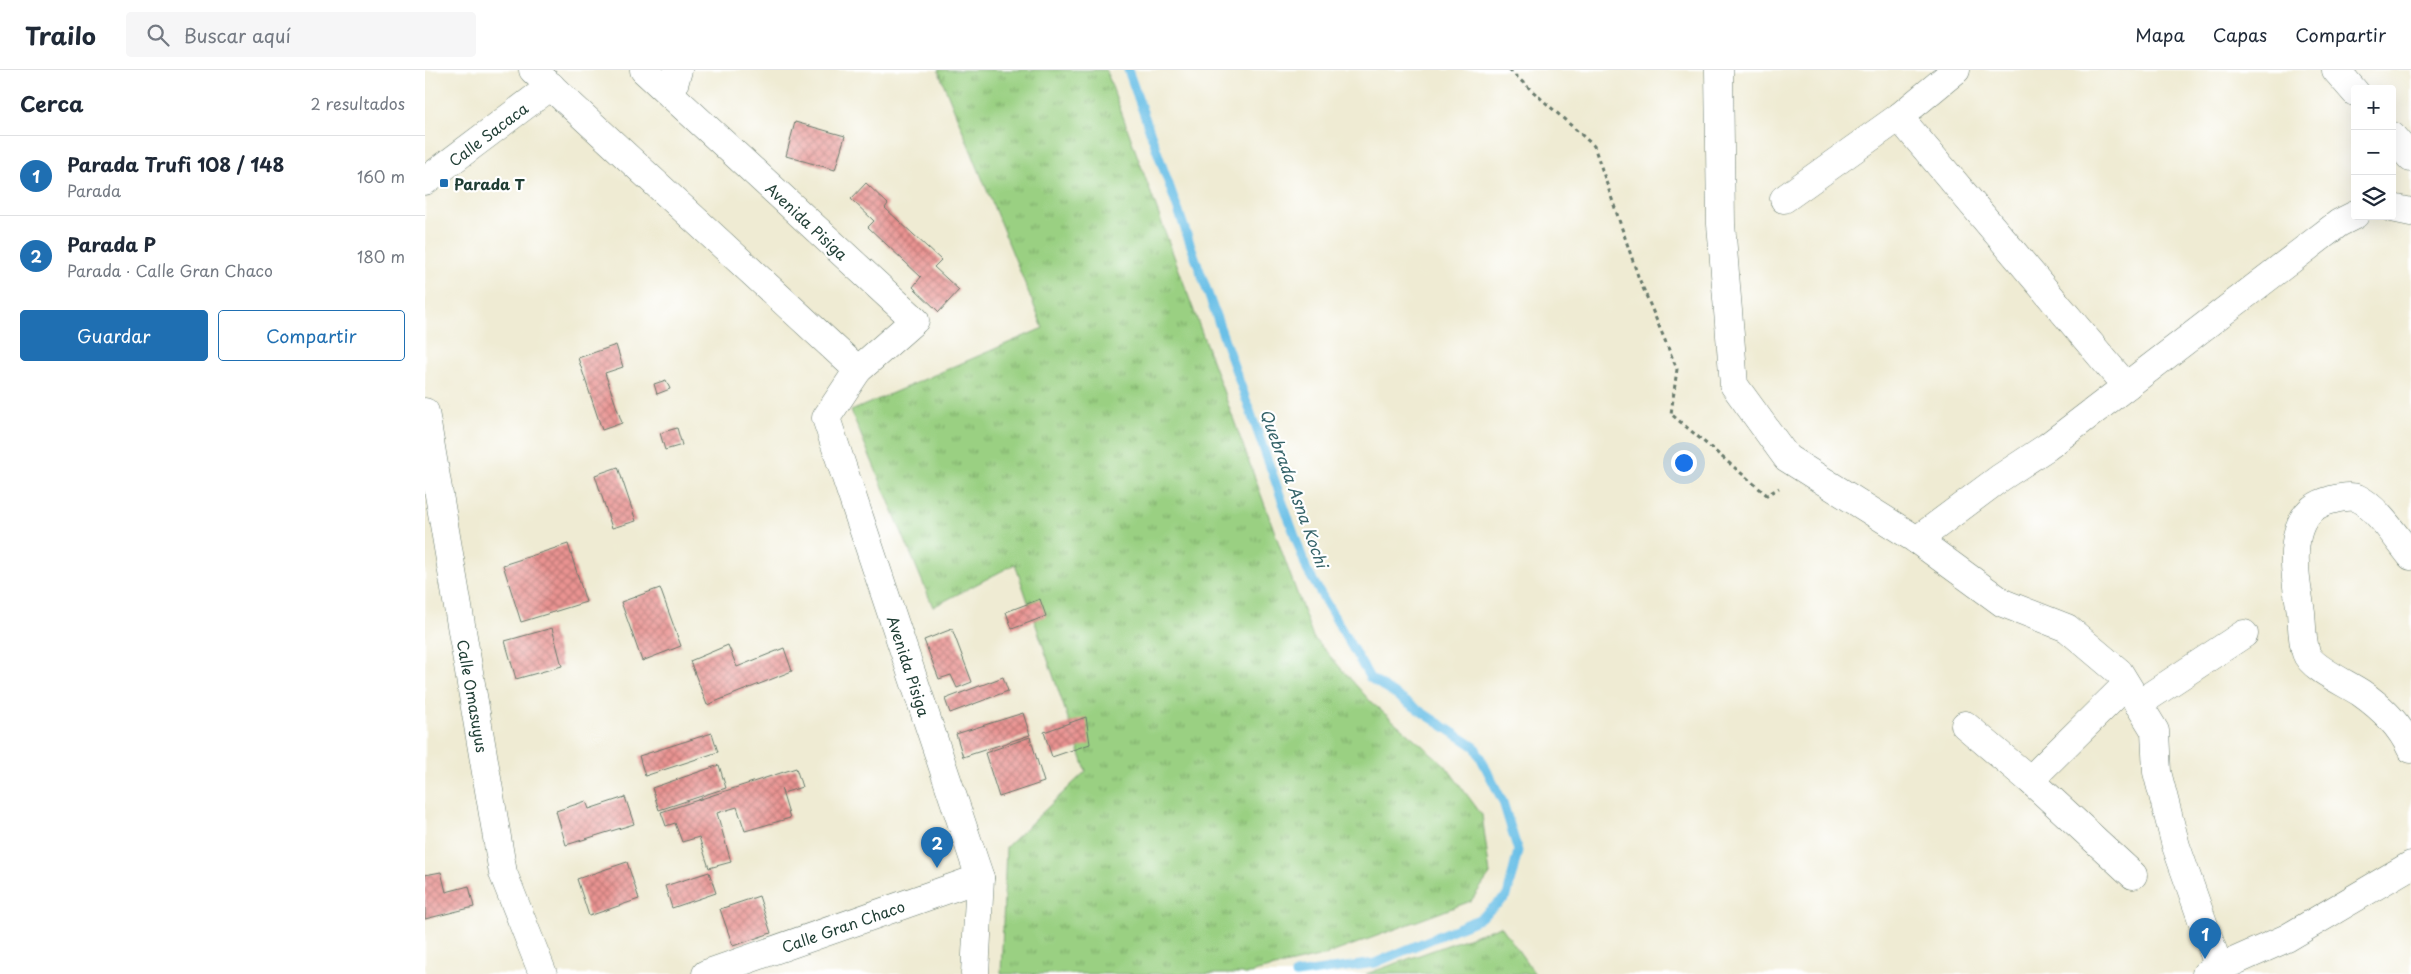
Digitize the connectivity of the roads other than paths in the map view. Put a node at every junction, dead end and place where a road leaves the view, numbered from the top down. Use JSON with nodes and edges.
{"nodes":[{"id":1,"x":645,"y":70,"type":"edge"},
{"id":2,"x":1719,"y":70,"type":"edge"},
{"id":3,"x":1956,"y":70,"type":"edge"},
{"id":4,"x":2336,"y":70,"type":"edge"},
{"id":5,"x":542,"y":78,"type":"edge"},
{"id":6,"x":675,"y":82,"type":"edge"},
{"id":7,"x":2351,"y":87,"type":"edge"},
{"id":8,"x":1899,"y":117,"type":"junction"},
{"id":9,"x":2396,"y":141,"type":"edge"},
{"id":10,"x":2411,"y":158,"type":"edge"},
{"id":11,"x":425,"y":181,"type":"edge"},
{"id":12,"x":1784,"y":199,"type":"dead end"},
{"id":13,"x":2396,"y":209,"type":"edge"},
{"id":14,"x":2411,"y":212,"type":"edge"},
{"id":15,"x":2351,"y":217,"type":"edge"},
{"id":16,"x":858,"y":370,"type":"junction"},
{"id":17,"x":2127,"y":386,"type":"junction"},
{"id":18,"x":425,"y":412,"type":"edge"},
{"id":19,"x":1917,"y":540,"type":"junction"},
{"id":20,"x":2411,"y":556,"type":"edge"},
{"id":21,"x":2244,"y":634,"type":"dead end"},
{"id":22,"x":2132,"y":695,"type":"junction"},
{"id":23,"x":1965,"y":725,"type":"dead end"},
{"id":24,"x":2411,"y":750,"type":"edge"},
{"id":25,"x":2030,"y":780,"type":"junction"},
{"id":26,"x":2411,"y":865,"type":"edge"},
{"id":27,"x":2133,"y":875,"type":"dead end"},
{"id":28,"x":980,"y":878,"type":"junction"},
{"id":29,"x":2212,"y":971,"type":"edge"},
{"id":30,"x":543,"y":974,"type":"edge"},
{"id":31,"x":706,"y":974,"type":"edge"},
{"id":32,"x":975,"y":974,"type":"edge"}],
"edges":[{"from":1,"to":6,"type":"street","name":"Avenida Pisiga"},
{"from":2,"to":19,"type":"street"},
{"from":3,"to":8,"type":"street"},
{"from":4,"to":7,"type":"street"},
{"from":5,"to":11,"type":"street","name":"Calle Sacaca"},
{"from":5,"to":16,"type":"street"},
{"from":6,"to":16,"type":"street","name":"Avenida Pisiga"},
{"from":8,"to":12,"type":"street"},
{"from":8,"to":17,"type":"street"},
{"from":9,"to":10,"type":"street"},
{"from":13,"to":14,"type":"street"},
{"from":15,"to":17,"type":"street"},
{"from":16,"to":28,"type":"street","name":"Avenida Pisiga"},
{"from":17,"to":19,"type":"street"},
{"from":18,"to":30,"type":"street","name":"Calle Omasuyus"},
{"from":19,"to":22,"type":"street"},
{"from":20,"to":24,"type":"street"},
{"from":21,"to":22,"type":"street"},
{"from":22,"to":25,"type":"street"},
{"from":22,"to":29,"type":"street"},
{"from":23,"to":25,"type":"street"},
{"from":25,"to":27,"type":"street"},
{"from":26,"to":29,"type":"street"},
{"from":28,"to":31,"type":"street","name":"Calle Gran Chaco"},
{"from":28,"to":32,"type":"street","name":"Avenida Pisiga"}]}
